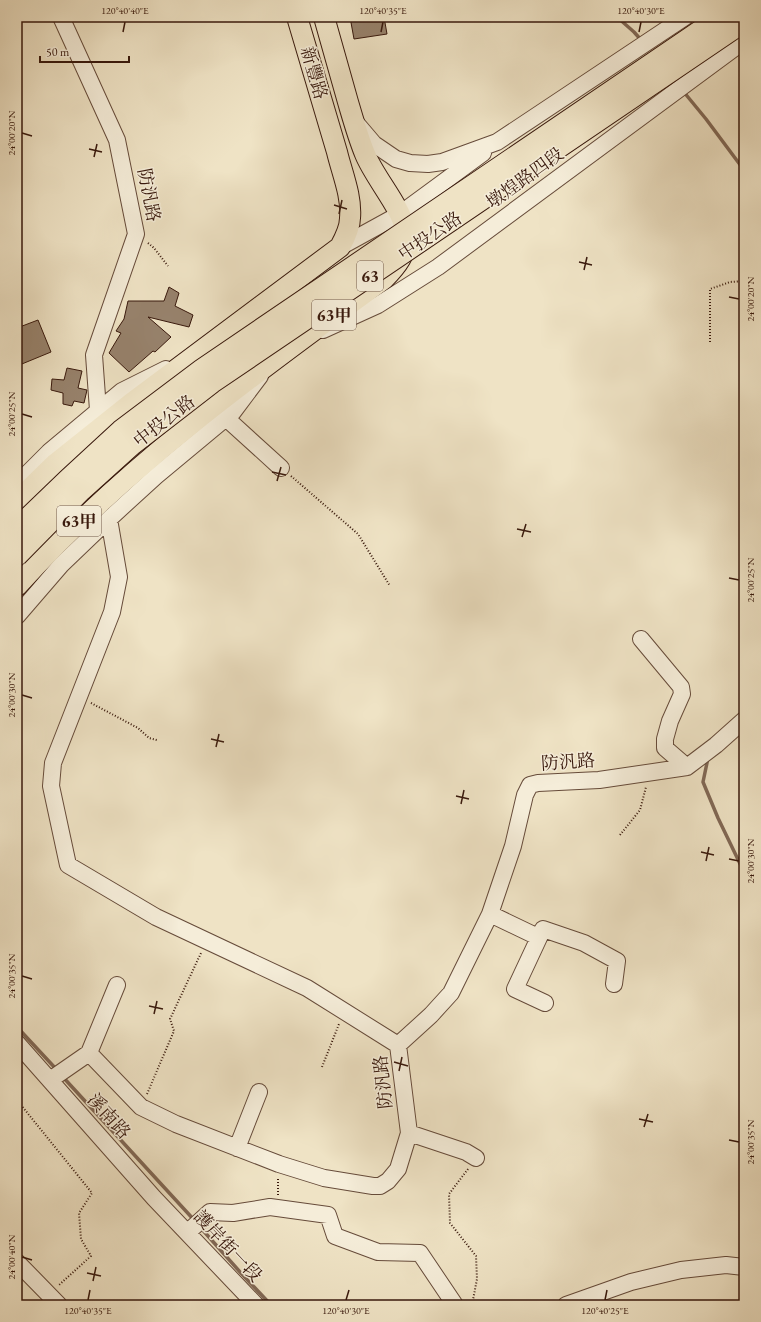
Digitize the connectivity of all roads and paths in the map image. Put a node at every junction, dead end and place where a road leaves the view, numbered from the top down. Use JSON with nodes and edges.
{"nodes":[{"id":1,"x":61,"y":17,"type":"edge"},
{"id":2,"x":297,"y":17,"type":"edge"},
{"id":3,"x":324,"y":17,"type":"edge"},
{"id":4,"x":685,"y":17,"type":"edge"},
{"id":5,"x":708,"y":17,"type":"edge"},
{"id":6,"x":720,"y":17,"type":"edge"},
{"id":7,"x":744,"y":22,"type":"edge"},
{"id":8,"x":744,"y":41,"type":"edge"},
{"id":9,"x":730,"y":51,"type":"junction"},
{"id":10,"x":354,"y":121,"type":"junction"},
{"id":11,"x":498,"y":142,"type":"junction"},
{"id":12,"x":400,"y":214,"type":"junction"},
{"id":13,"x":136,"y":234,"type":"junction"},
{"id":14,"x":340,"y":247,"type":"junction"},
{"id":15,"x":168,"y":266,"type":"dead end"},
{"id":16,"x":744,"y":281,"type":"edge"},
{"id":17,"x":298,"y":341,"type":"junction"},
{"id":18,"x":710,"y":342,"type":"dead end"},
{"id":19,"x":193,"y":356,"type":"junction"},
{"id":20,"x":270,"y":363,"type":"junction"},
{"id":21,"x":98,"y":410,"type":"junction"},
{"id":22,"x":226,"y":418,"type":"junction"},
{"id":23,"x":281,"y":468,"type":"joint"},
{"id":24,"x":17,"y":484,"type":"edge"},
{"id":25,"x":17,"y":501,"type":"edge"},
{"id":26,"x":109,"y":519,"type":"junction"},
{"id":27,"x":17,"y":528,"type":"edge"},
{"id":28,"x":17,"y":556,"type":"edge"},
{"id":29,"x":17,"y":586,"type":"edge"},
{"id":30,"x":390,"y":586,"type":"dead end"},
{"id":31,"x":17,"y":616,"type":"edge"},
{"id":32,"x":641,"y":639,"type":"dead end"},
{"id":33,"x":79,"y":698,"type":"junction"},
{"id":34,"x":744,"y":720,"type":"edge"},
{"id":35,"x":157,"y":740,"type":"dead end"},
{"id":36,"x":687,"y":767,"type":"junction"},
{"id":37,"x":650,"y":772,"type":"junction"},
{"id":38,"x":620,"y":835,"type":"dead end"},
{"id":39,"x":490,"y":914,"type":"junction"},
{"id":40,"x":538,"y":937,"type":"junction"},
{"id":41,"x":206,"y":941,"type":"junction"},
{"id":42,"x":614,"y":984,"type":"dead end"},
{"id":43,"x":117,"y":985,"type":"dead end"},
{"id":44,"x":545,"y":1003,"type":"dead end"},
{"id":45,"x":344,"y":1011,"type":"junction"},
{"id":46,"x":17,"y":1043,"type":"edge"},
{"id":47,"x":398,"y":1045,"type":"junction"},
{"id":48,"x":89,"y":1053,"type":"junction"},
{"id":49,"x":322,"y":1067,"type":"dead end"},
{"id":50,"x":50,"y":1080,"type":"junction"},
{"id":51,"x":259,"y":1092,"type":"dead end"},
{"id":52,"x":17,"y":1100,"type":"edge"},
{"id":53,"x":141,"y":1107,"type":"junction"},
{"id":54,"x":409,"y":1133,"type":"junction"},
{"id":55,"x":237,"y":1148,"type":"junction"},
{"id":56,"x":476,"y":1158,"type":"joint"},
{"id":57,"x":279,"y":1164,"type":"junction"},
{"id":58,"x":277,"y":1208,"type":"junction"},
{"id":59,"x":172,"y":1216,"type":"joint"},
{"id":60,"x":188,"y":1232,"type":"junction"},
{"id":61,"x":17,"y":1262,"type":"edge"},
{"id":62,"x":744,"y":1268,"type":"edge"},
{"id":63,"x":54,"y":1299,"type":"edge"},
{"id":64,"x":256,"y":1305,"type":"edge"},
{"id":65,"x":455,"y":1305,"type":"edge"},
{"id":66,"x":472,"y":1305,"type":"edge"},
{"id":67,"x":566,"y":1305,"type":"edge"}],
"edges":[{"from":1,"to":13,"type":"street","name":"防汎路"},
{"from":2,"to":14,"type":"main road","name":"新豐路"},
{"from":3,"to":10,"type":"main road","name":"新豐路","number":"63甲"},
{"from":4,"to":11,"type":"street"},
{"from":5,"to":9,"type":"street"},
{"from":6,"to":27,"type":"main road","name":"中投公路","number":"63","bridge":true},
{"from":7,"to":28,"type":"main road","name":"中投公路","number":"63","bridge":true},
{"from":8,"to":9,"type":"street","name":"墩煌路四段"},
{"from":9,"to":17,"type":"street","name":"墩煌路四段"},
{"from":10,"to":11,"type":"street"},
{"from":10,"to":12,"type":"main road","number":"63甲"},
{"from":11,"to":12,"type":"street"},
{"from":12,"to":14,"type":"street"},
{"from":12,"to":17,"type":"main road","number":"63甲"},
{"from":13,"to":15,"type":"path"},
{"from":13,"to":21,"type":"street","name":"防汎路"},
{"from":14,"to":19,"type":"main road","number":"63甲"},
{"from":16,"to":18,"type":"path"},
{"from":17,"to":20,"type":"main road","number":"63甲"},
{"from":19,"to":21,"type":"street"},
{"from":19,"to":25,"type":"main road","number":"63甲"},
{"from":20,"to":22,"type":"street"},
{"from":20,"to":29,"type":"main road","number":"63甲"},
{"from":21,"to":24,"type":"street"},
{"from":22,"to":23,"type":"street"},
{"from":22,"to":26,"type":"street"},
{"from":23,"to":30,"type":"path"},
{"from":26,"to":31,"type":"street"},
{"from":26,"to":33,"type":"street"},
{"from":32,"to":36,"type":"street"},
{"from":33,"to":35,"type":"path"},
{"from":33,"to":41,"type":"street"},
{"from":34,"to":36,"type":"street"},
{"from":36,"to":37,"type":"street","name":"防汎路"},
{"from":37,"to":38,"type":"path"},
{"from":37,"to":39,"type":"street","name":"防汎路"},
{"from":39,"to":40,"type":"street"},
{"from":39,"to":47,"type":"street","name":"防汎路"},
{"from":40,"to":42,"type":"street"},
{"from":40,"to":44,"type":"street"},
{"from":41,"to":45,"type":"street"},
{"from":41,"to":53,"type":"path"},
{"from":43,"to":48,"type":"street"},
{"from":45,"to":47,"type":"street"},
{"from":45,"to":49,"type":"path"},
{"from":46,"to":50,"type":"street","name":"溪南路"},
{"from":47,"to":54,"type":"street","name":"防汎路"},
{"from":48,"to":50,"type":"street"},
{"from":48,"to":53,"type":"street","name":"防汎路"},
{"from":50,"to":59,"type":"street","name":"溪南路"},
{"from":51,"to":55,"type":"street"},
{"from":52,"to":63,"type":"path"},
{"from":53,"to":55,"type":"street","name":"防汎路"},
{"from":54,"to":56,"type":"street"},
{"from":54,"to":57,"type":"street","name":"防汎路"},
{"from":55,"to":57,"type":"street","name":"防汎路"},
{"from":56,"to":66,"type":"path"},
{"from":57,"to":58,"type":"path"},
{"from":58,"to":60,"type":"street"},
{"from":58,"to":65,"type":"street"},
{"from":59,"to":60,"type":"street","name":"護岸街一段"},
{"from":60,"to":64,"type":"street","name":"護岸街一段"},
{"from":61,"to":63,"type":"street"},
{"from":62,"to":67,"type":"street"}]}
